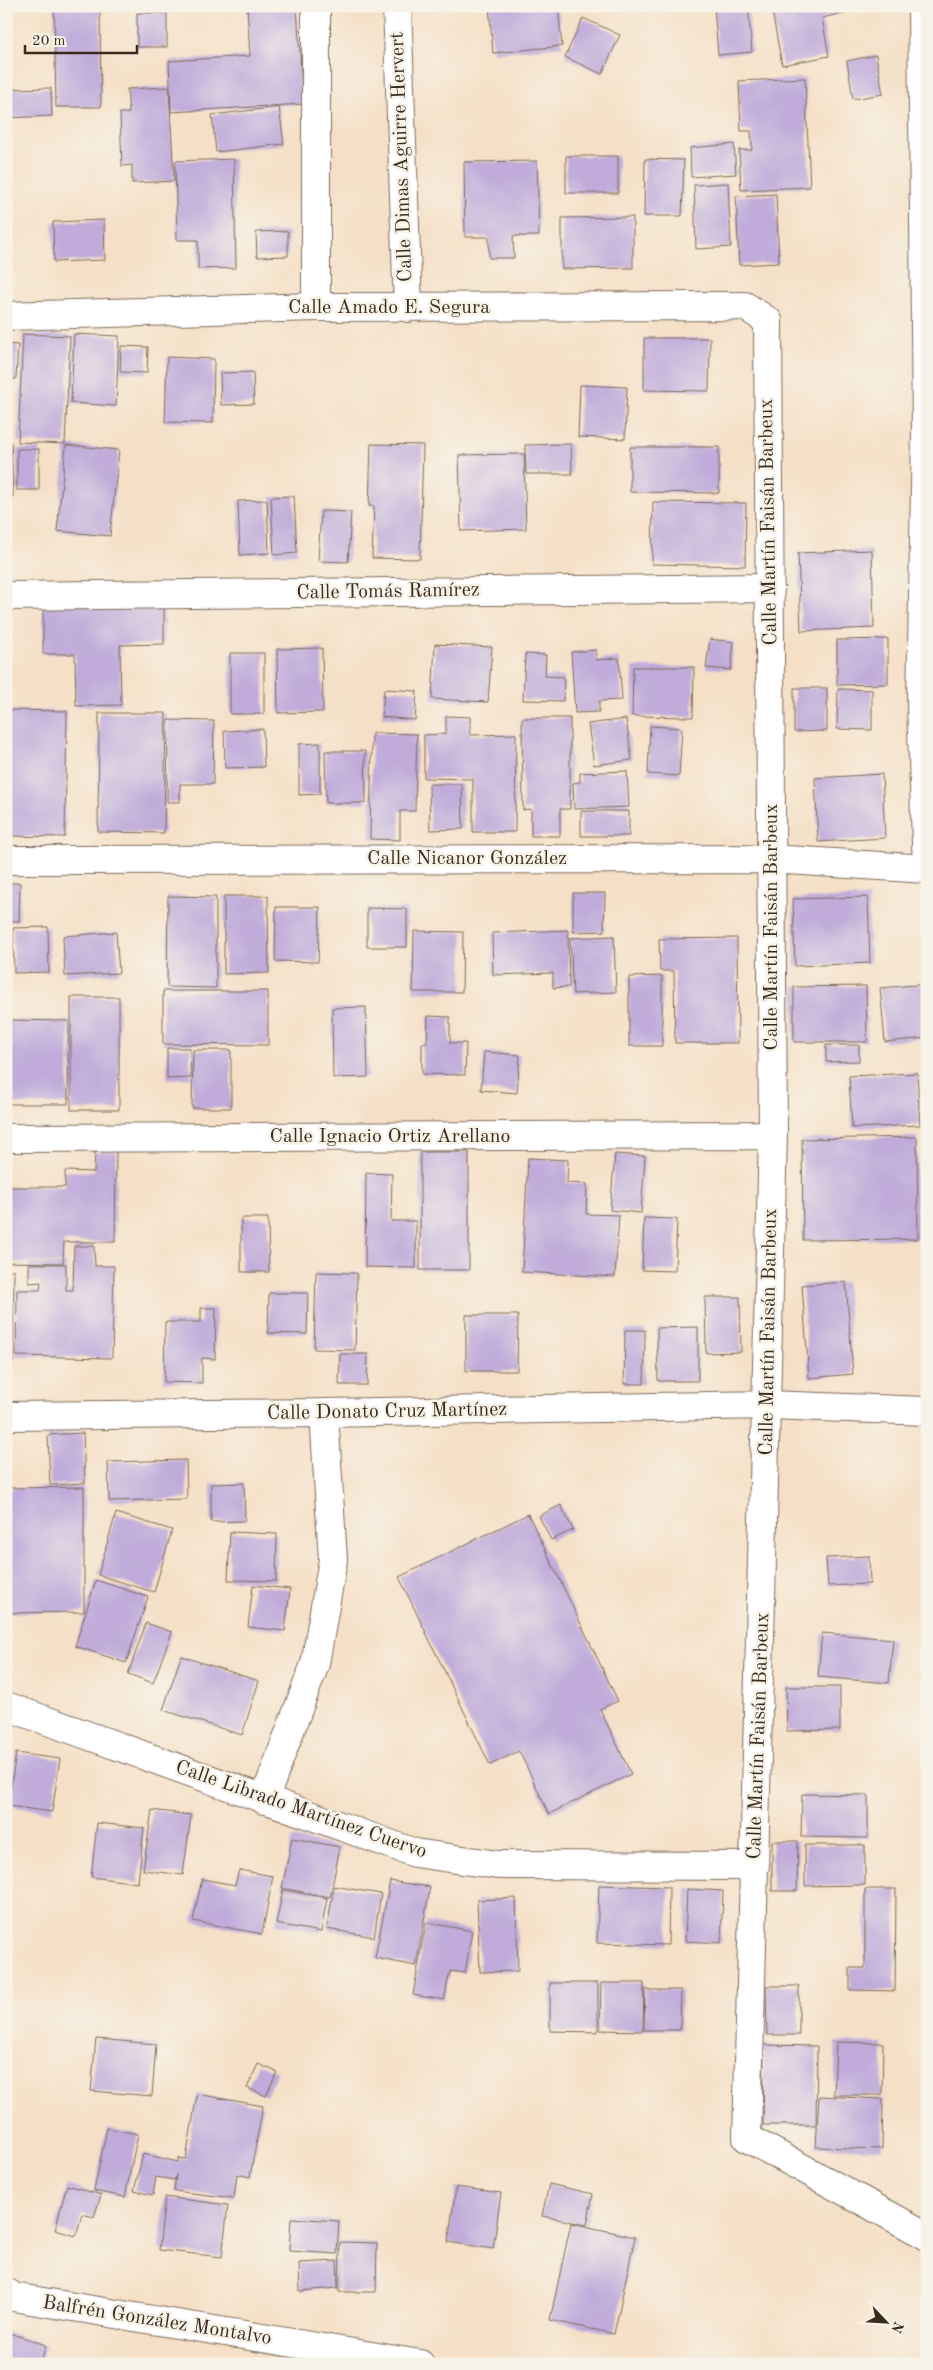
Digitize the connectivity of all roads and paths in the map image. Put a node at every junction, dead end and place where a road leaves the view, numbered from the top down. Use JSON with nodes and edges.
{"nodes":[{"id":1,"x":316,"y":6,"type":"edge"},
{"id":2,"x":397,"y":6,"type":"edge"},
{"id":3,"x":922,"y":6,"type":"edge"},
{"id":4,"x":316,"y":307,"type":"junction"},
{"id":5,"x":408,"y":308,"type":"junction"},
{"id":6,"x":6,"y":316,"type":"edge"},
{"id":7,"x":768,"y":320,"type":"joint"},
{"id":8,"x":770,"y":588,"type":"junction"},
{"id":9,"x":6,"y":596,"type":"edge"},
{"id":10,"x":924,"y":702,"type":"edge"},
{"id":11,"x":772,"y":859,"type":"junction"},
{"id":12,"x":6,"y":860,"type":"edge"},
{"id":13,"x":927,"y":870,"type":"edge"},
{"id":14,"x":773,"y":1135,"type":"junction"},
{"id":15,"x":6,"y":1138,"type":"edge"},
{"id":16,"x":768,"y":1405,"type":"junction"},
{"id":17,"x":927,"y":1411,"type":"edge"},
{"id":18,"x":324,"y":1414,"type":"junction"},
{"id":19,"x":6,"y":1416,"type":"edge"},
{"id":20,"x":6,"y":1706,"type":"edge"},
{"id":21,"x":264,"y":1800,"type":"junction"},
{"id":22,"x":755,"y":1866,"type":"junction"},
{"id":23,"x":927,"y":2236,"type":"edge"},
{"id":24,"x":9,"y":2295,"type":"edge"},
{"id":25,"x":420,"y":2364,"type":"edge"}],
"edges":[{"from":1,"to":4,"type":"street"},
{"from":2,"to":5,"type":"street","name":"Calle Dimas Aguirre Hervert"},
{"from":3,"to":10,"type":"street"},
{"from":4,"to":5,"type":"street","name":"Calle Amado E. Segura"},
{"from":4,"to":6,"type":"street","name":"Calle Amado E. Segura"},
{"from":5,"to":7,"type":"street","name":"Calle Amado E. Segura"},
{"from":7,"to":8,"type":"street","name":"Calle Martín Faisán Barbeux"},
{"from":8,"to":9,"type":"street","name":"Calle Tomás Ramírez"},
{"from":8,"to":11,"type":"street","name":"Calle Martín Faisán Barbeux"},
{"from":10,"to":13,"type":"street"},
{"from":11,"to":12,"type":"street","name":"Calle Nicanor González"},
{"from":11,"to":13,"type":"street","name":"Calle Nicanor González"},
{"from":11,"to":14,"type":"street","name":"Calle Martín Faisán Barbeux"},
{"from":14,"to":15,"type":"street","name":"Calle Ignacio Ortiz Arellano"},
{"from":14,"to":16,"type":"street","name":"Calle Martín Faisán Barbeux"},
{"from":16,"to":17,"type":"street","name":"Calle Donato Cruz Martínez"},
{"from":16,"to":18,"type":"street","name":"Calle Donato Cruz Martínez"},
{"from":16,"to":22,"type":"street","name":"Calle Martín Faisán Barbeux"},
{"from":18,"to":19,"type":"street","name":"Calle Donato Cruz Martínez"},
{"from":18,"to":21,"type":"street"},
{"from":20,"to":21,"type":"street","name":"Calle Librado Martínez Cuervo"},
{"from":21,"to":22,"type":"street","name":"Calle Librado Martínez Cuervo"},
{"from":22,"to":23,"type":"street","name":"Calle Martín Faisán Barbeux"},
{"from":24,"to":25,"type":"street","name":"Balfrén González Montalvo"}]}
